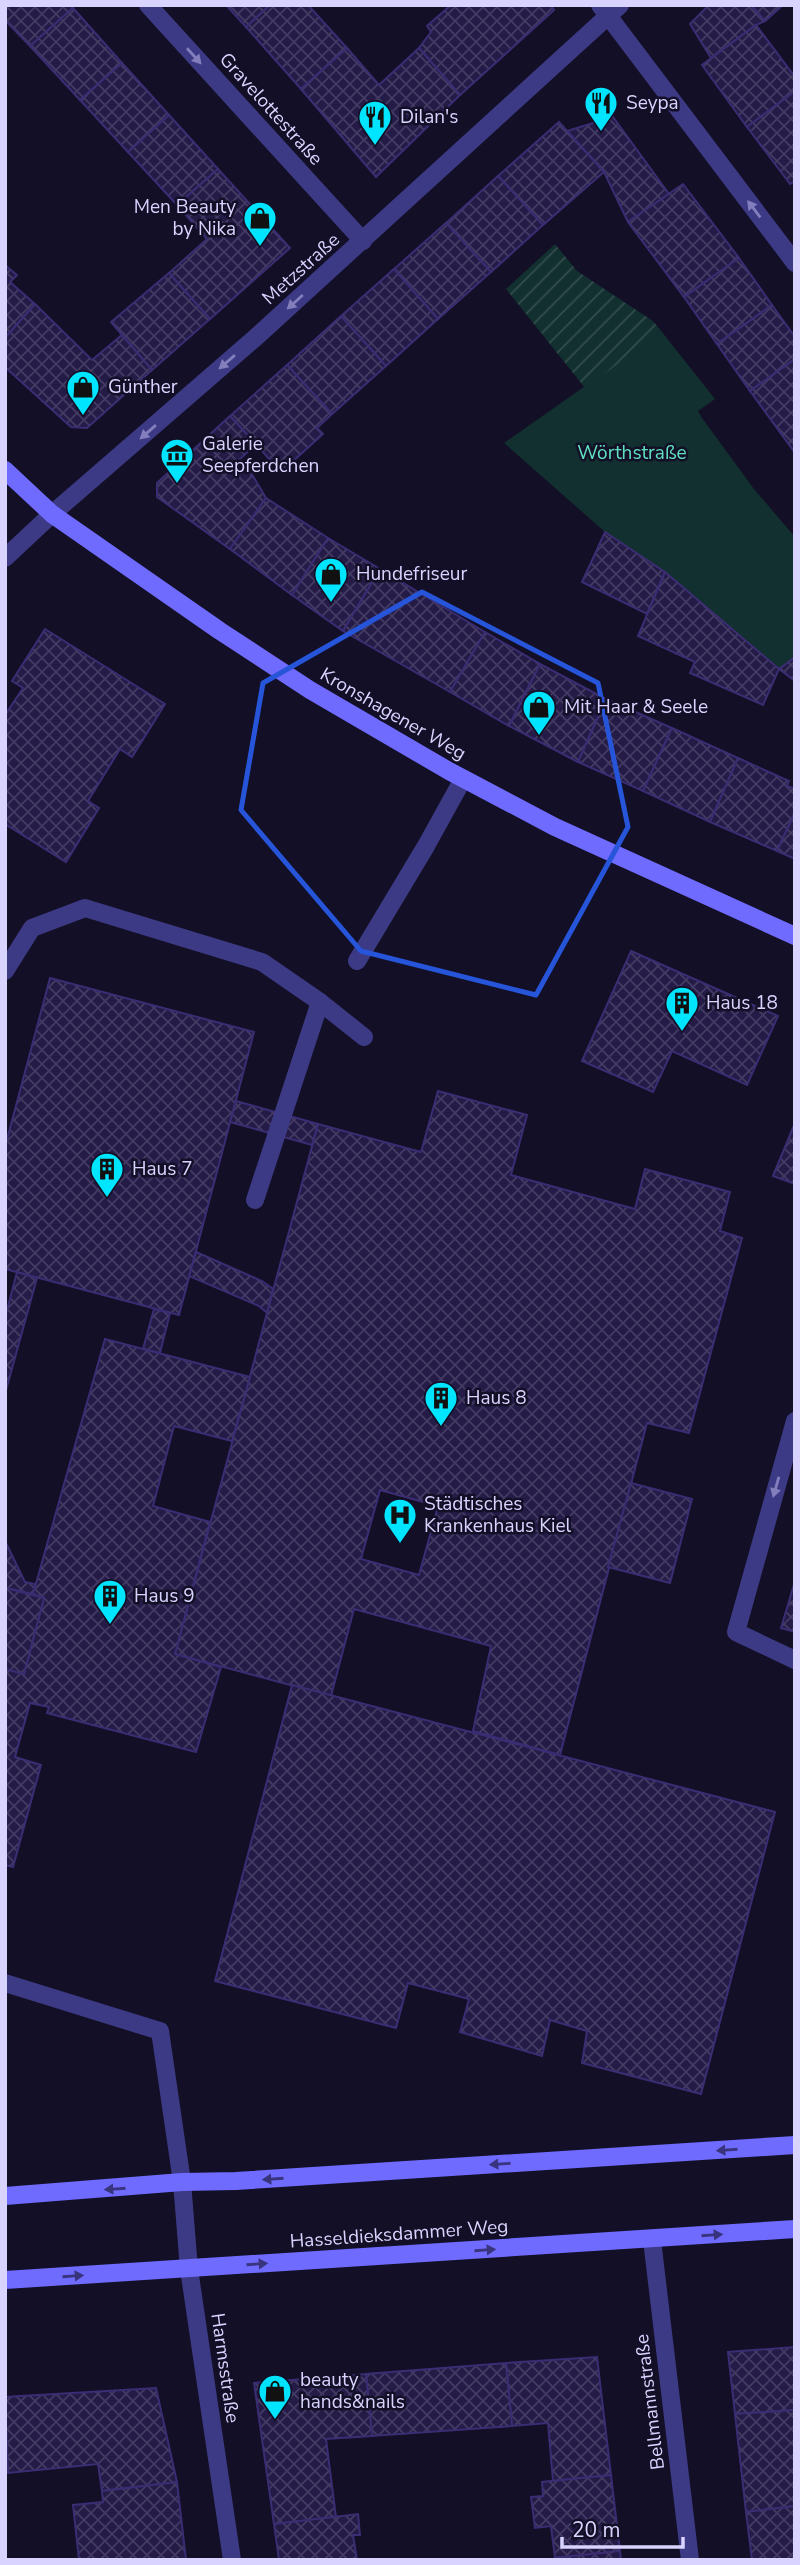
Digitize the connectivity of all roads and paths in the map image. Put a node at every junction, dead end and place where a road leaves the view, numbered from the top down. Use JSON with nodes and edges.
{"nodes":[{"id":1,"x":149,"y":5,"type":"edge"},
{"id":2,"x":609,"y":9,"type":"edge"},
{"id":3,"x":363,"y":241,"type":"junction"},
{"id":4,"x":795,"y":263,"type":"edge"},
{"id":5,"x":5,"y":470,"type":"edge"},
{"id":6,"x":52,"y":514,"type":"junction"},
{"id":7,"x":5,"y":558,"type":"edge"},
{"id":8,"x":463,"y":779,"type":"junction"},
{"id":9,"x":795,"y":936,"type":"edge"},
{"id":10,"x":356,"y":961,"type":"dead end"},
{"id":11,"x":5,"y":971,"type":"edge"},
{"id":12,"x":320,"y":1002,"type":"junction"},
{"id":13,"x":364,"y":1037,"type":"dead end"},
{"id":14,"x":255,"y":1200,"type":"dead end"},
{"id":15,"x":795,"y":1422,"type":"edge"},
{"id":16,"x":795,"y":1660,"type":"edge"},
{"id":17,"x":5,"y":1983,"type":"edge"},
{"id":18,"x":795,"y":2146,"type":"edge"},
{"id":19,"x":183,"y":2182,"type":"junction"},
{"id":20,"x":5,"y":2196,"type":"edge"},
{"id":21,"x":795,"y":2229,"type":"edge"},
{"id":22,"x":652,"y":2240,"type":"junction"},
{"id":23,"x":189,"y":2269,"type":"junction"},
{"id":24,"x":5,"y":2280,"type":"edge"},
{"id":25,"x":232,"y":2560,"type":"edge"},
{"id":26,"x":690,"y":2560,"type":"edge"}],
"edges":[{"from":1,"to":3,"type":"street","name":"Gravelottestraße","one_way":true},
{"from":2,"to":3,"type":"street","name":"Metzstraße"},
{"from":4,"to":2,"type":"street","one_way":true},
{"from":3,"to":6,"type":"street","name":"Metzstraße","one_way":true},
{"from":5,"to":6,"type":"street","name":"Kronshagener Weg"},
{"from":6,"to":7,"type":"street","name":"Metzstraße"},
{"from":6,"to":8,"type":"street","name":"Kronshagener Weg"},
{"from":8,"to":9,"type":"street","name":"Kronshagener Weg"},
{"from":8,"to":10,"type":"street"},
{"from":11,"to":12,"type":"street"},
{"from":12,"to":13,"type":"street"},
{"from":12,"to":14,"type":"street"},
{"from":15,"to":16,"type":"street","one_way":true},
{"from":17,"to":19,"type":"street","name":"Harmsstraße"},
{"from":18,"to":19,"type":"street","one_way":true},
{"from":19,"to":20,"type":"street","one_way":true},
{"from":19,"to":23,"type":"street","name":"Harmsstraße"},
{"from":22,"to":21,"type":"street","name":"Hasseldieksdammer Weg","one_way":true},
{"from":23,"to":22,"type":"street","name":"Hasseldieksdammer Weg","one_way":true},
{"from":22,"to":26,"type":"street","name":"Bellmannstraße"},
{"from":24,"to":23,"type":"street","name":"Hasseldieksdammer Weg","one_way":true},
{"from":23,"to":25,"type":"street","name":"Harmsstraße"}]}
